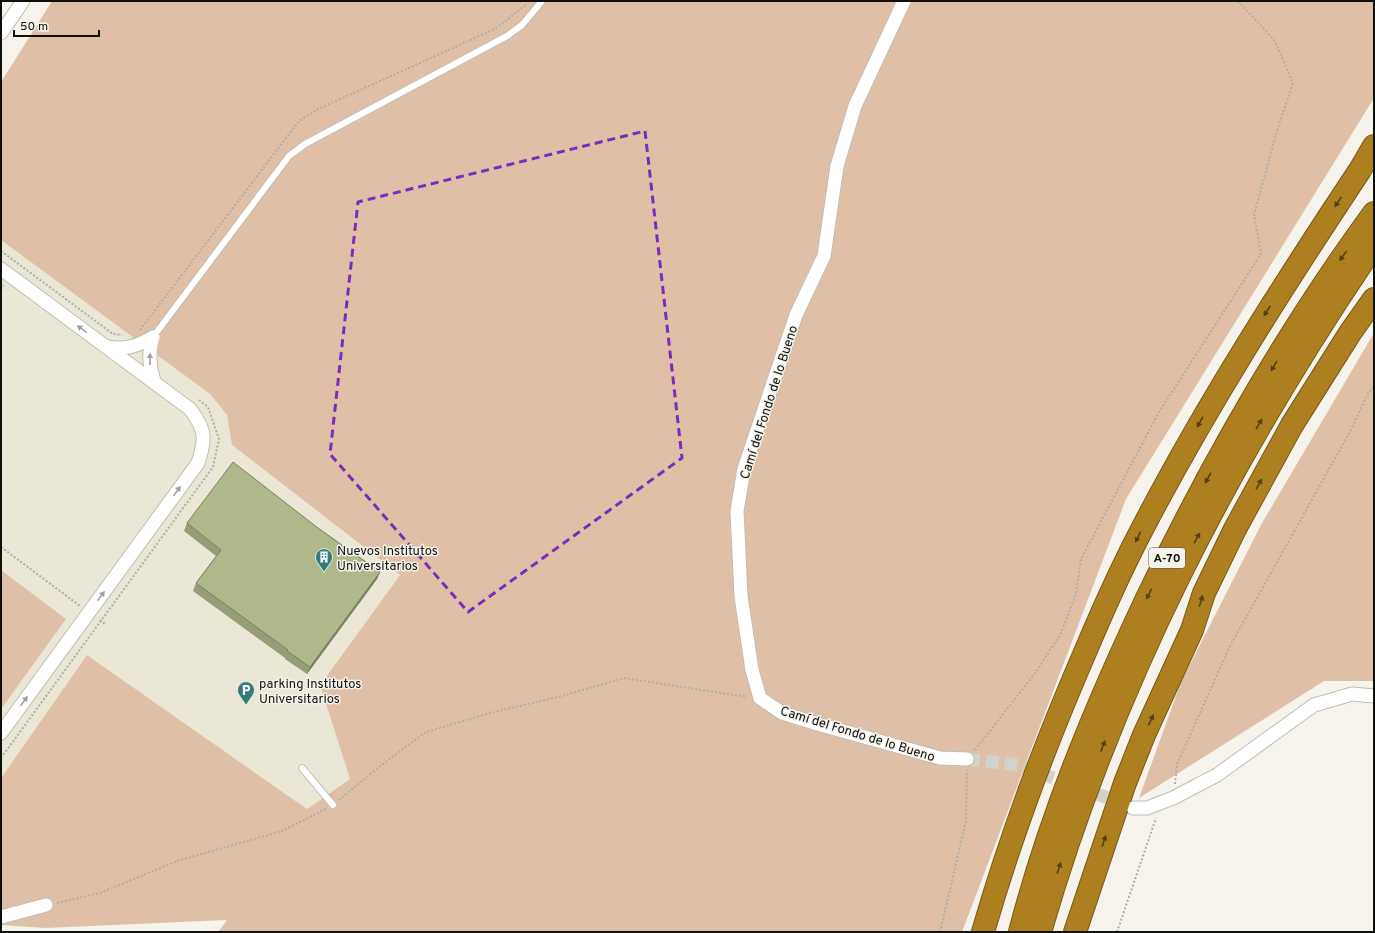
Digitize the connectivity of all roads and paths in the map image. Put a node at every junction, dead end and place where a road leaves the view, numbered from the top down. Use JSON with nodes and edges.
{"nodes":[{"id":1,"x":23,"y":1,"type":"edge"},
{"id":2,"x":542,"y":1,"type":"edge"},
{"id":3,"x":904,"y":1,"type":"edge"},
{"id":4,"x":1238,"y":1,"type":"edge"},
{"id":5,"x":1,"y":33,"type":"edge"},
{"id":6,"x":1374,"y":146,"type":"edge"},
{"id":7,"x":1367,"y":162,"type":"edge"},
{"id":8,"x":1374,"y":213,"type":"edge"},
{"id":9,"x":1374,"y":245,"type":"edge"},
{"id":10,"x":1,"y":251,"type":"edge"},
{"id":11,"x":1,"y":269,"type":"edge"},
{"id":12,"x":1374,"y":299,"type":"edge"},
{"id":13,"x":136,"y":332,"type":"dead end"},
{"id":14,"x":123,"y":335,"type":"dead end"},
{"id":15,"x":151,"y":339,"type":"junction"},
{"id":16,"x":106,"y":346,"type":"junction"},
{"id":17,"x":154,"y":382,"type":"junction"},
{"id":18,"x":1374,"y":386,"type":"edge"},
{"id":19,"x":196,"y":398,"type":"dead end"},
{"id":20,"x":1,"y":547,"type":"edge"},
{"id":21,"x":89,"y":612,"type":"junction"},
{"id":22,"x":101,"y":621,"type":"junction"},
{"id":23,"x":106,"y":624,"type":"dead end"},
{"id":24,"x":1374,"y":696,"type":"edge"},
{"id":25,"x":760,"y":698,"type":"junction"},
{"id":26,"x":1,"y":733,"type":"edge"},
{"id":27,"x":1,"y":758,"type":"edge"},
{"id":28,"x":967,"y":760,"type":"junction"},
{"id":29,"x":302,"y":768,"type":"dead end"},
{"id":30,"x":1167,"y":800,"type":"junction"},
{"id":31,"x":333,"y":805,"type":"junction"},
{"id":32,"x":1133,"y":808,"type":"tunnel mouth"},
{"id":33,"x":1052,"y":889,"type":"junction"},
{"id":34,"x":46,"y":906,"type":"joint"},
{"id":35,"x":1,"y":916,"type":"edge"},
{"id":36,"x":940,"y":932,"type":"edge"},
{"id":37,"x":984,"y":932,"type":"edge"},
{"id":38,"x":1020,"y":932,"type":"edge"},
{"id":39,"x":1040,"y":932,"type":"edge"},
{"id":40,"x":1048,"y":932,"type":"edge"},
{"id":41,"x":1076,"y":932,"type":"edge"},
{"id":42,"x":1117,"y":932,"type":"edge"}],
"edges":[{"from":1,"to":5,"type":"street"},
{"from":2,"to":15,"type":"lane"},
{"from":3,"to":25,"type":"street","name":"Camí del Fondo de lo Bueno"},
{"from":4,"to":28,"type":"path"},
{"from":6,"to":7,"type":"highway"},
{"from":7,"to":37,"type":"highway","one_way":true},
{"from":8,"to":38,"type":"highway","number":"A-70","one_way":true},
{"from":33,"to":9,"type":"highway","number":"A-70","one_way":true},
{"from":10,"to":14,"type":"path"},
{"from":16,"to":11,"type":"street","one_way":true},
{"from":41,"to":12,"type":"highway","one_way":true},
{"from":13,"to":15,"type":"path"},
{"from":15,"to":16,"type":"street"},
{"from":17,"to":15,"type":"street","one_way":true},
{"from":16,"to":17,"type":"street"},
{"from":21,"to":17,"type":"street","one_way":true},
{"from":18,"to":30,"type":"path"},
{"from":19,"to":22,"type":"path"},
{"from":20,"to":21,"type":"path"},
{"from":21,"to":22,"type":"path"},
{"from":26,"to":21,"type":"street","one_way":true},
{"from":22,"to":23,"type":"path"},
{"from":22,"to":27,"type":"path"},
{"from":24,"to":30,"type":"street"},
{"from":25,"to":28,"type":"street","name":"Camí del Fondo de lo Bueno"},
{"from":25,"to":31,"type":"path"},
{"from":28,"to":36,"type":"path"},
{"from":29,"to":31,"type":"lane"},
{"from":30,"to":32,"type":"street"},
{"from":30,"to":42,"type":"path"},
{"from":31,"to":34,"type":"path"},
{"from":33,"to":39,"type":"highway","number":"A-70"},
{"from":33,"to":40,"type":"highway"},
{"from":34,"to":35,"type":"street"}]}
